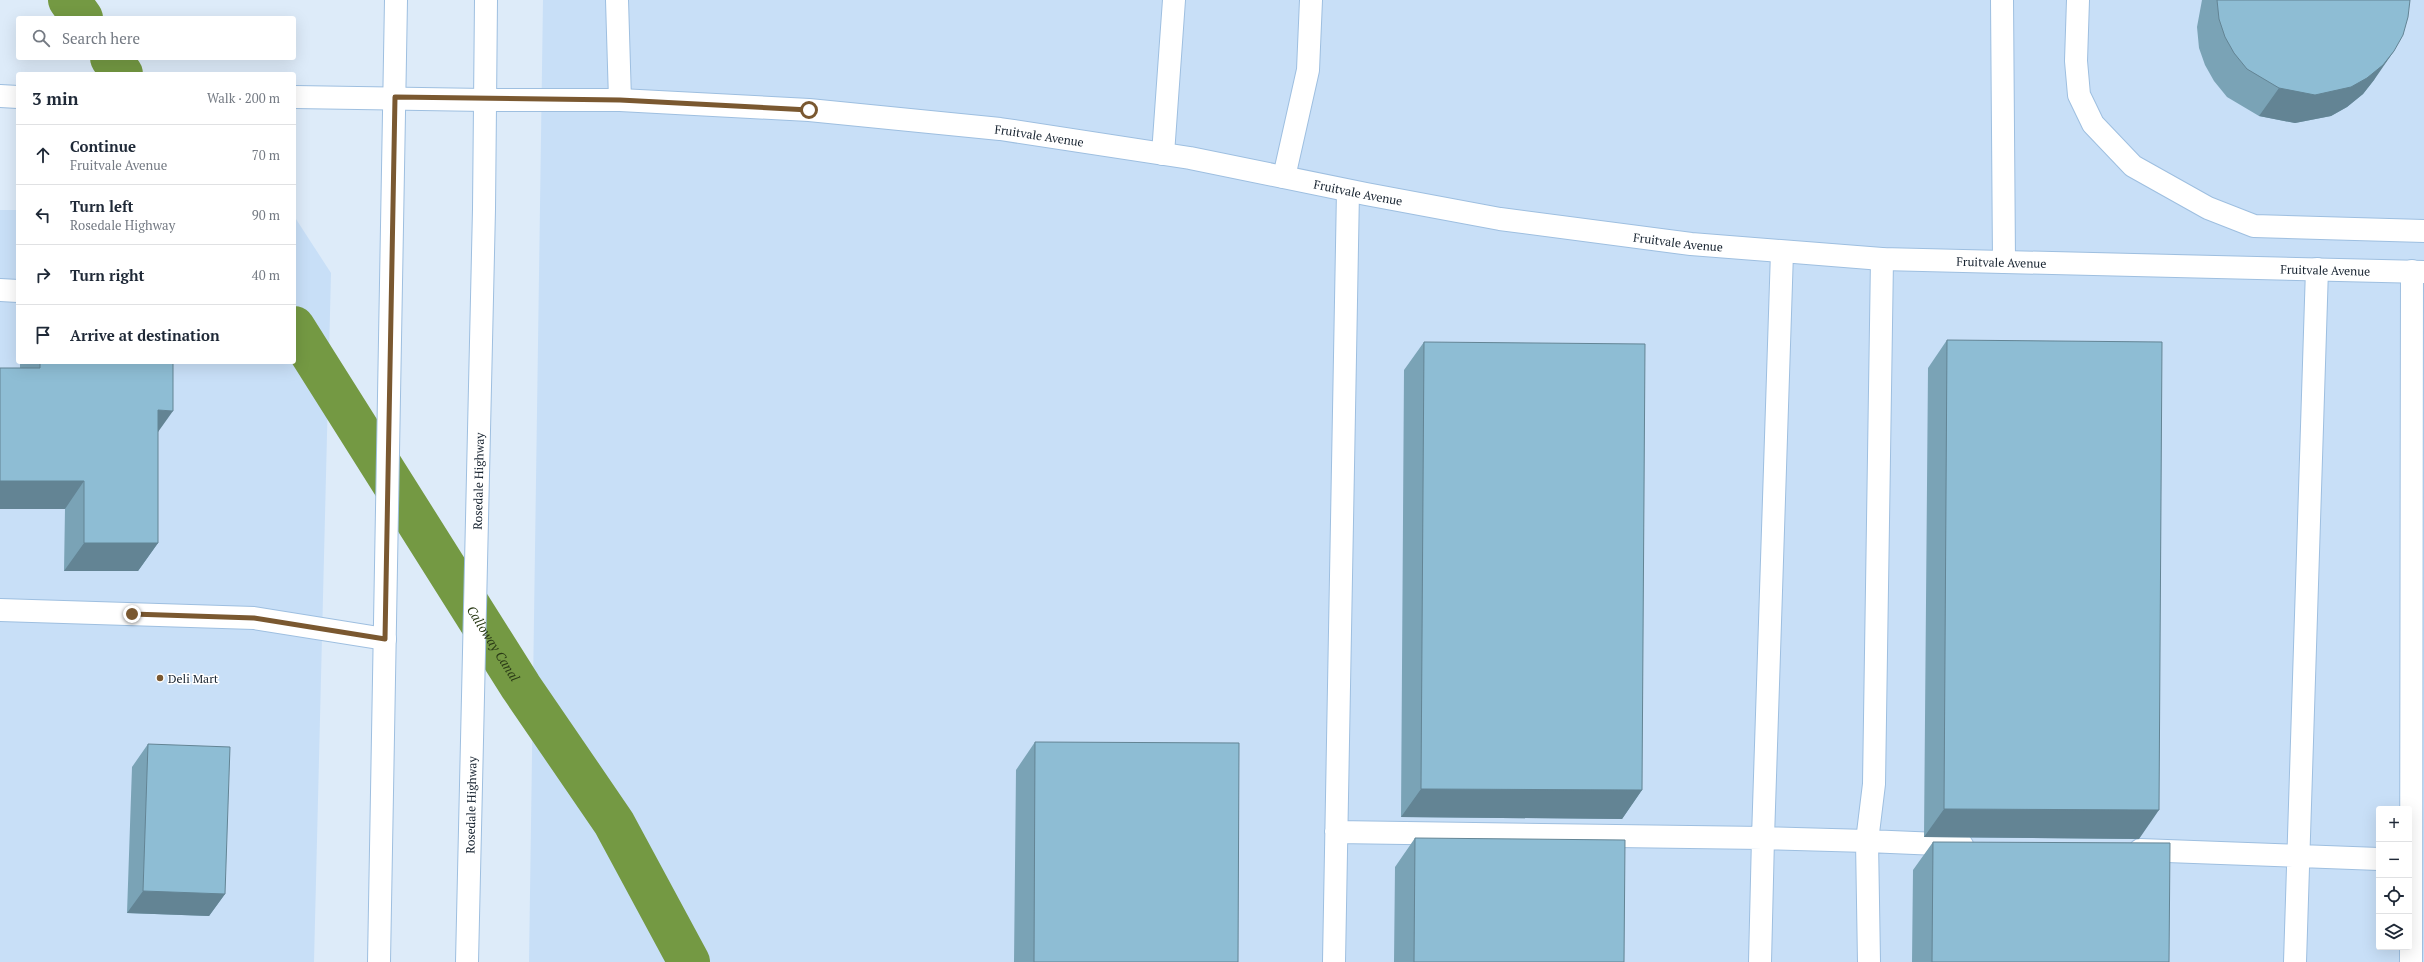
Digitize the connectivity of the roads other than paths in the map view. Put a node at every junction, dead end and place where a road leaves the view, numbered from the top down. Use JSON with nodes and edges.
{"nodes":[{"id":1,"x":396,"y":0,"type":"edge"},
{"id":2,"x":486,"y":0,"type":"edge"},
{"id":3,"x":617,"y":0,"type":"edge"},
{"id":4,"x":1174,"y":0,"type":"edge"},
{"id":5,"x":1311,"y":0,"type":"edge"},
{"id":6,"x":2002,"y":0,"type":"edge"},
{"id":7,"x":2078,"y":0,"type":"edge"},
{"id":8,"x":0,"y":96,"type":"edge"},
{"id":9,"x":296,"y":96,"type":"edge"},
{"id":10,"x":16,"y":97,"type":"edge"},
{"id":11,"x":395,"y":97,"type":"junction"},
{"id":12,"x":485,"y":100,"type":"junction"},
{"id":13,"x":620,"y":100,"type":"junction"},
{"id":14,"x":1163,"y":154,"type":"junction"},
{"id":15,"x":1284,"y":177,"type":"junction"},
{"id":16,"x":1348,"y":191,"type":"junction"},
{"id":17,"x":2424,"y":231,"type":"edge"},
{"id":18,"x":1782,"y":252,"type":"junction"},
{"id":19,"x":1882,"y":259,"type":"junction"},
{"id":20,"x":2004,"y":262,"type":"junction"},
{"id":21,"x":2317,"y":269,"type":"junction"},
{"id":22,"x":2418,"y":271,"type":"edge"},
{"id":23,"x":0,"y":290,"type":"edge"},
{"id":24,"x":16,"y":291,"type":"edge"},
{"id":25,"x":0,"y":610,"type":"edge"},
{"id":26,"x":385,"y":639,"type":"junction"},
{"id":27,"x":1336,"y":832,"type":"junction"},
{"id":28,"x":1763,"y":838,"type":"junction"},
{"id":29,"x":1867,"y":841,"type":"junction"},
{"id":30,"x":1979,"y":845,"type":"edge"},
{"id":31,"x":2122,"y":850,"type":"edge"},
{"id":32,"x":2298,"y":856,"type":"junction"},
{"id":33,"x":2376,"y":858,"type":"edge"},
{"id":34,"x":2415,"y":860,"type":"edge"},
{"id":35,"x":378,"y":962,"type":"edge"},
{"id":36,"x":467,"y":962,"type":"edge"},
{"id":37,"x":1334,"y":962,"type":"edge"},
{"id":38,"x":1760,"y":962,"type":"edge"},
{"id":39,"x":1869,"y":962,"type":"edge"},
{"id":40,"x":2295,"y":962,"type":"edge"},
{"id":41,"x":2411,"y":962,"type":"edge"}],
"edges":[{"from":1,"to":11,"type":"main road"},
{"from":2,"to":12,"type":"main road","name":"Rosedale Highway"},
{"from":3,"to":13,"type":"main road"},
{"from":4,"to":14,"type":"main road"},
{"from":5,"to":15,"type":"main road"},
{"from":6,"to":20,"type":"main road"},
{"from":7,"to":17,"type":"main road"},
{"from":8,"to":10,"type":"main road"},
{"from":9,"to":11,"type":"main road","name":"Fruitvale Avenue"},
{"from":11,"to":12,"type":"main road","name":"Fruitvale Avenue"},
{"from":11,"to":26,"type":"main road"},
{"from":12,"to":13,"type":"main road","name":"Fruitvale Avenue"},
{"from":12,"to":36,"type":"main road","name":"Rosedale Highway"},
{"from":13,"to":14,"type":"main road","name":"Fruitvale Avenue"},
{"from":14,"to":15,"type":"main road","name":"Fruitvale Avenue"},
{"from":15,"to":16,"type":"main road","name":"Fruitvale Avenue"},
{"from":16,"to":18,"type":"main road","name":"Fruitvale Avenue"},
{"from":16,"to":27,"type":"main road"},
{"from":18,"to":19,"type":"main road","name":"Fruitvale Avenue"},
{"from":18,"to":28,"type":"main road"},
{"from":19,"to":20,"type":"main road","name":"Fruitvale Avenue"},
{"from":19,"to":29,"type":"main road"},
{"from":20,"to":21,"type":"main road","name":"Fruitvale Avenue"},
{"from":21,"to":22,"type":"main road","name":"Fruitvale Avenue"},
{"from":21,"to":32,"type":"main road"},
{"from":22,"to":34,"type":"main road"},
{"from":23,"to":24,"type":"main road"},
{"from":25,"to":26,"type":"main road"},
{"from":26,"to":35,"type":"main road"},
{"from":27,"to":28,"type":"main road"},
{"from":27,"to":37,"type":"main road"},
{"from":28,"to":29,"type":"main road"},
{"from":28,"to":38,"type":"main road"},
{"from":29,"to":30,"type":"main road"},
{"from":29,"to":39,"type":"main road"},
{"from":31,"to":32,"type":"main road"},
{"from":32,"to":33,"type":"main road"},
{"from":32,"to":40,"type":"main road"},
{"from":34,"to":41,"type":"main road"}]}
